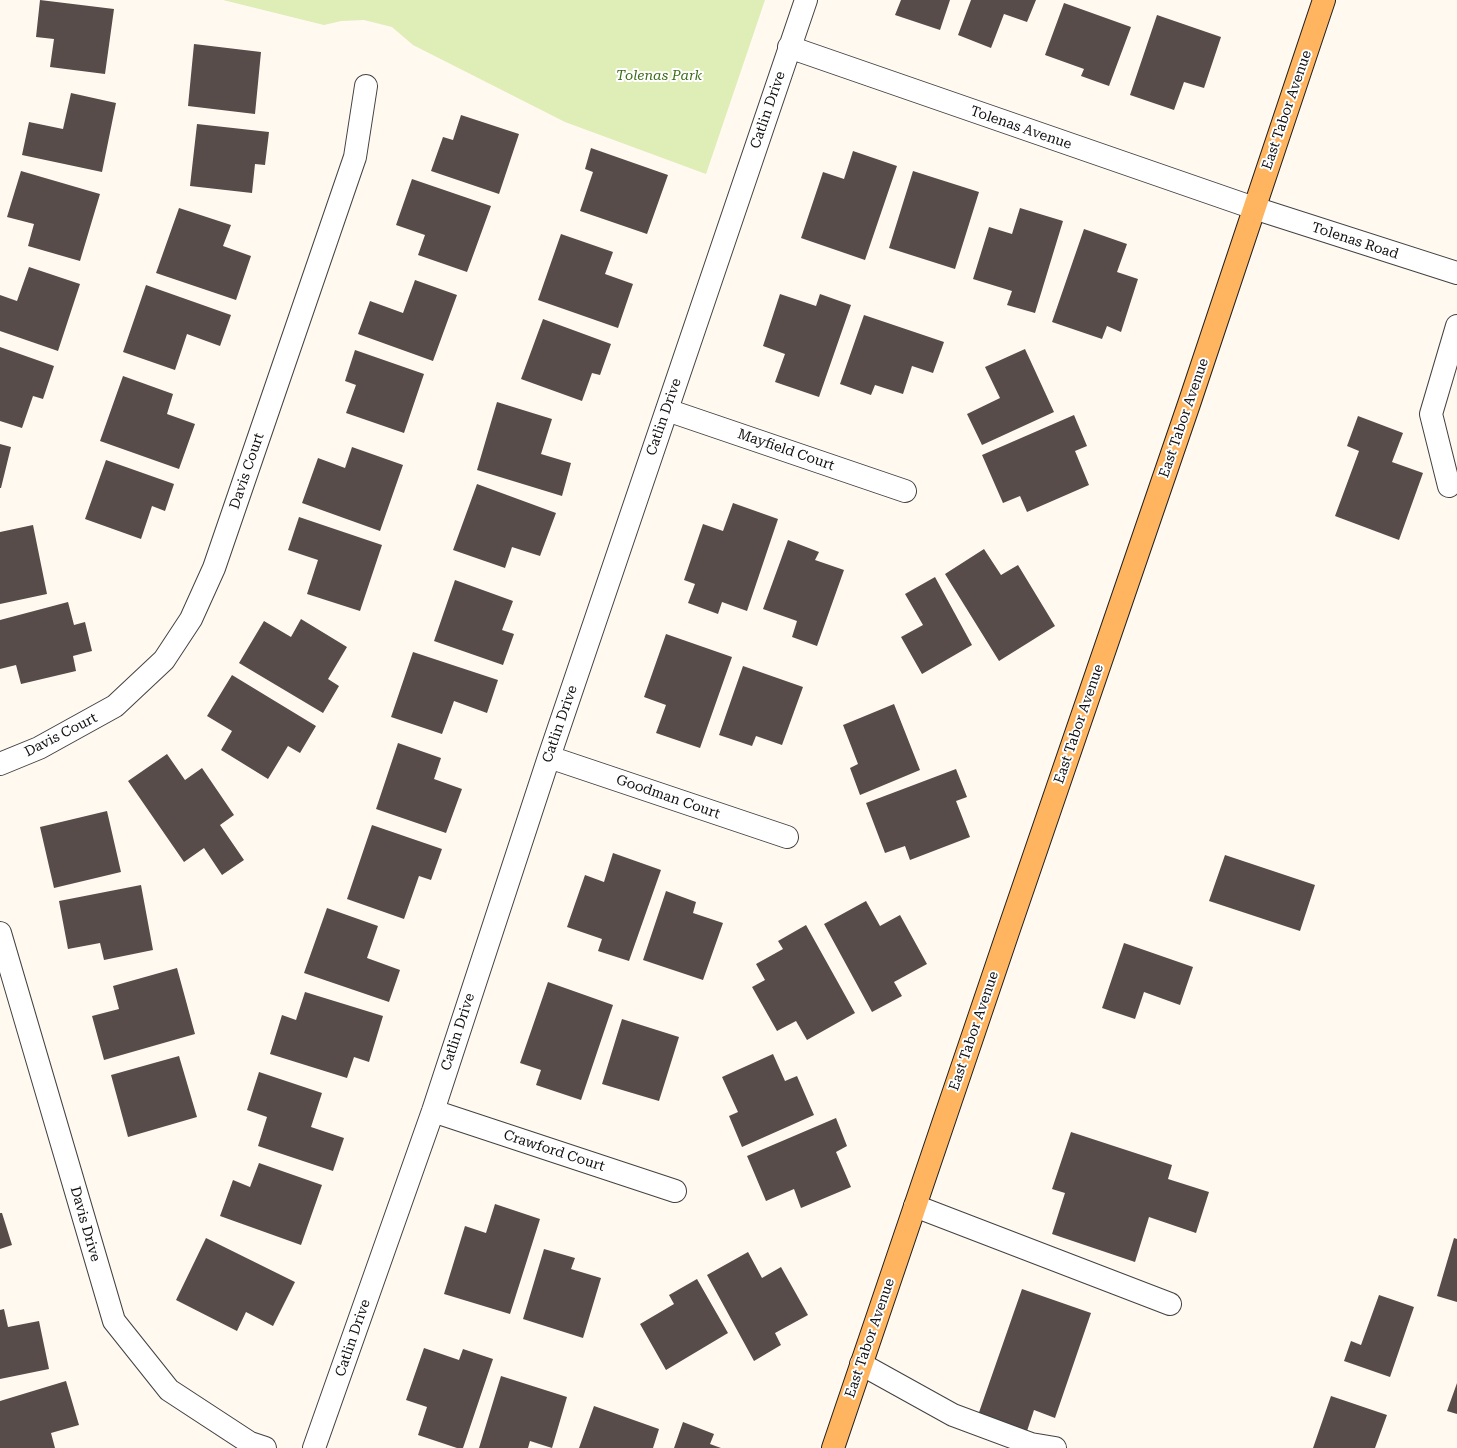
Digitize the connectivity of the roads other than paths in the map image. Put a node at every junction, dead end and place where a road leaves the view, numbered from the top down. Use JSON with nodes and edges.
{"nodes":[{"id":1,"x":806,"y":0,"type":"edge"},
{"id":2,"x":1324,"y":0,"type":"edge"},
{"id":3,"x":789,"y":47,"type":"junction"},
{"id":4,"x":366,"y":86,"type":"dead end"},
{"id":5,"x":1254,"y":208,"type":"junction"},
{"id":6,"x":1457,"y":273,"type":"edge"},
{"id":7,"x":1457,"y":326,"type":"edge"},
{"id":8,"x":667,"y":410,"type":"junction"},
{"id":9,"x":1449,"y":486,"type":"dead end"},
{"id":10,"x":905,"y":491,"type":"dead end"},
{"id":11,"x":549,"y":757,"type":"junction"},
{"id":12,"x":0,"y":764,"type":"edge"},
{"id":13,"x":787,"y":837,"type":"dead end"},
{"id":14,"x":0,"y":933,"type":"edge"},
{"id":15,"x":433,"y":1111,"type":"junction"},
{"id":16,"x":675,"y":1191,"type":"dead end"},
{"id":17,"x":914,"y":1206,"type":"junction"},
{"id":18,"x":1170,"y":1304,"type":"dead end"},
{"id":19,"x":861,"y":1364,"type":"junction"},
{"id":20,"x":254,"y":1446,"type":"edge"},
{"id":21,"x":314,"y":1448,"type":"edge"},
{"id":22,"x":833,"y":1448,"type":"edge"},
{"id":23,"x":1054,"y":1448,"type":"edge"}],
"edges":[{"from":1,"to":3,"type":"street","name":"Catlin Drive"},
{"from":2,"to":5,"type":"main road","name":"East Tabor Avenue"},
{"from":3,"to":5,"type":"street","name":"Tolenas Avenue"},
{"from":3,"to":8,"type":"street","name":"Catlin Drive"},
{"from":4,"to":12,"type":"street","name":"Davis Court"},
{"from":5,"to":6,"type":"street","name":"Tolenas Road"},
{"from":5,"to":17,"type":"main road","name":"East Tabor Avenue"},
{"from":7,"to":9,"type":"street"},
{"from":8,"to":10,"type":"street","name":"Mayfield Court"},
{"from":8,"to":11,"type":"street","name":"Catlin Drive"},
{"from":11,"to":13,"type":"street","name":"Goodman Court"},
{"from":11,"to":15,"type":"street","name":"Catlin Drive"},
{"from":14,"to":20,"type":"street","name":"Davis Drive"},
{"from":15,"to":16,"type":"street","name":"Crawford Court"},
{"from":15,"to":21,"type":"street","name":"Catlin Drive"},
{"from":17,"to":18,"type":"street"},
{"from":17,"to":19,"type":"main road","name":"East Tabor Avenue"},
{"from":19,"to":22,"type":"main road","name":"East Tabor Avenue"},
{"from":19,"to":23,"type":"street"}]}
